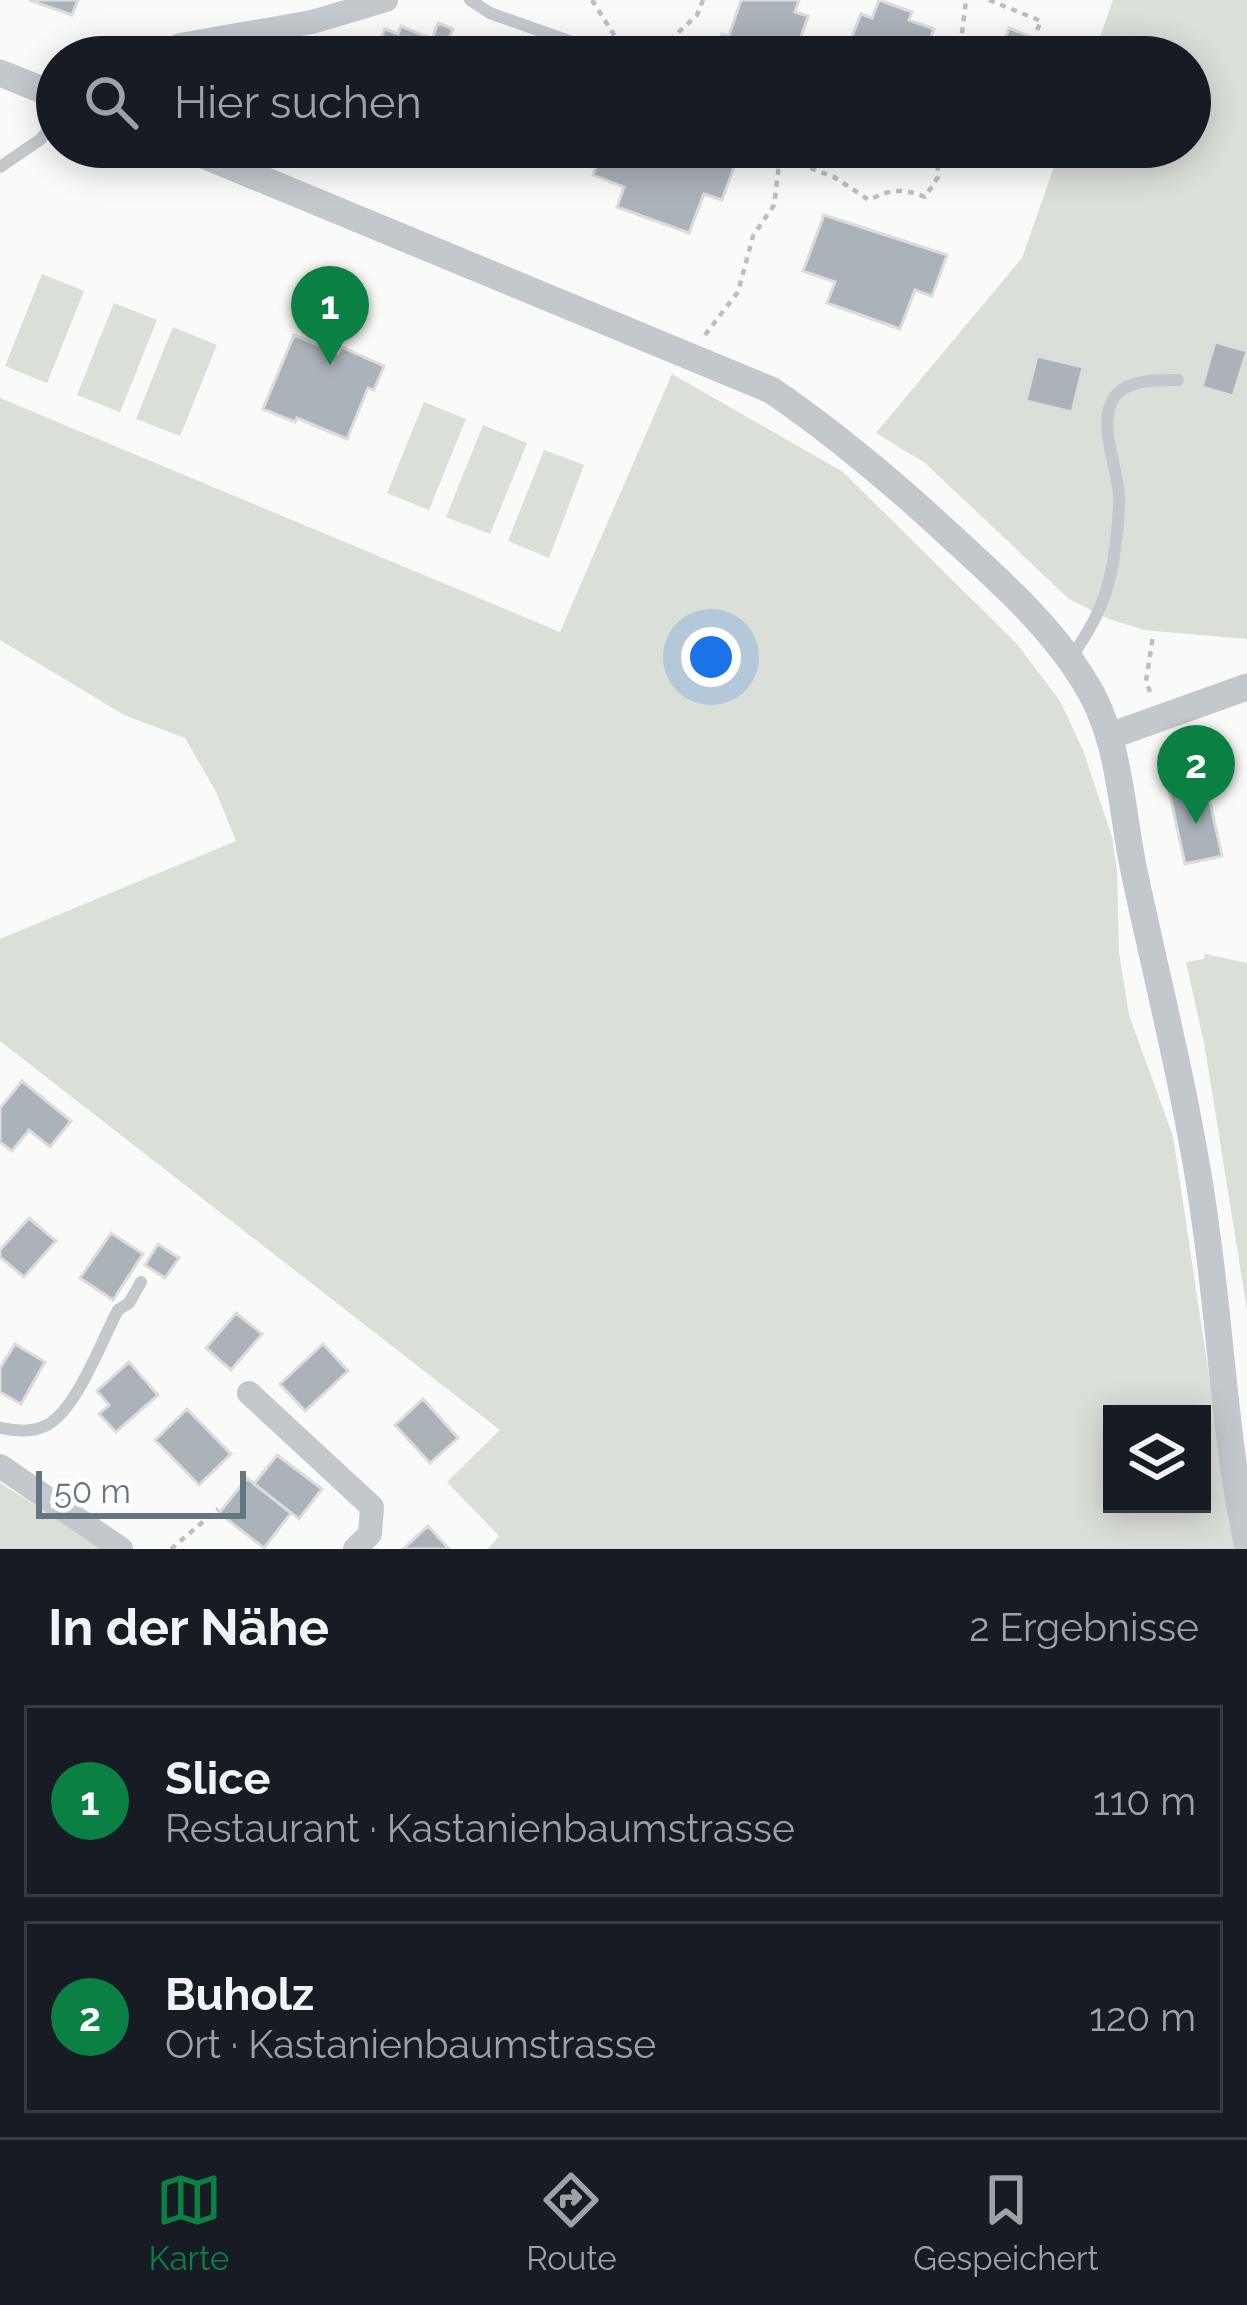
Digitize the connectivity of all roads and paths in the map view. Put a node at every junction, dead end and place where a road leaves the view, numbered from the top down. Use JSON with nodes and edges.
{"nodes":[{"id":1,"x":386,"y":0,"type":"edge"},
{"id":2,"x":470,"y":0,"type":"edge"},
{"id":3,"x":592,"y":0,"type":"edge"},
{"id":4,"x":703,"y":0,"type":"edge"},
{"id":5,"x":965,"y":0,"type":"edge"},
{"id":6,"x":989,"y":0,"type":"edge"},
{"id":7,"x":333,"y":8,"type":"edge"},
{"id":8,"x":1035,"y":35,"type":"dead end"},
{"id":9,"x":218,"y":36,"type":"edge"},
{"id":10,"x":555,"y":36,"type":"edge"},
{"id":11,"x":615,"y":36,"type":"edge"},
{"id":12,"x":674,"y":36,"type":"edge"},
{"id":13,"x":961,"y":36,"type":"edge"},
{"id":14,"x":0,"y":73,"type":"edge"},
{"id":15,"x":36,"y":88,"type":"edge"},
{"id":16,"x":36,"y":142,"type":"edge"},
{"id":17,"x":0,"y":167,"type":"edge"},
{"id":18,"x":235,"y":168,"type":"edge"},
{"id":19,"x":779,"y":168,"type":"edge"},
{"id":20,"x":810,"y":168,"type":"edge"},
{"id":21,"x":938,"y":168,"type":"edge"},
{"id":22,"x":704,"y":337,"type":"dead end"},
{"id":23,"x":1178,"y":380,"type":"dead end"},
{"id":24,"x":1154,"y":636,"type":"dead end"},
{"id":25,"x":1070,"y":660,"type":"junction"},
{"id":26,"x":1247,"y":687,"type":"edge"},
{"id":27,"x":1150,"y":692,"type":"dead end"},
{"id":28,"x":1111,"y":736,"type":"junction"},
{"id":29,"x":141,"y":1282,"type":"dead end"},
{"id":30,"x":248,"y":1394,"type":"dead end"},
{"id":31,"x":0,"y":1428,"type":"edge"},
{"id":32,"x":0,"y":1466,"type":"edge"},
{"id":33,"x":218,"y":1509,"type":"dead end"},
{"id":34,"x":1246,"y":1533,"type":"edge"},
{"id":35,"x":121,"y":1549,"type":"edge"},
{"id":36,"x":171,"y":1549,"type":"edge"},
{"id":37,"x":355,"y":1549,"type":"edge"}],
"edges":[{"from":1,"to":7,"type":"street"},
{"from":2,"to":10,"type":"lane"},
{"from":3,"to":11,"type":"path"},
{"from":4,"to":12,"type":"path"},
{"from":5,"to":13,"type":"path"},
{"from":6,"to":8,"type":"path"},
{"from":7,"to":9,"type":"street"},
{"from":14,"to":15,"type":"street"},
{"from":16,"to":17,"type":"lane"},
{"from":18,"to":25,"type":"street"},
{"from":19,"to":22,"type":"path"},
{"from":20,"to":21,"type":"path"},
{"from":23,"to":25,"type":"lane"},
{"from":24,"to":27,"type":"path"},
{"from":25,"to":28,"type":"street"},
{"from":26,"to":28,"type":"street"},
{"from":28,"to":34,"type":"street"},
{"from":29,"to":31,"type":"lane"},
{"from":30,"to":37,"type":"street"},
{"from":32,"to":35,"type":"street"},
{"from":33,"to":36,"type":"path"}]}
